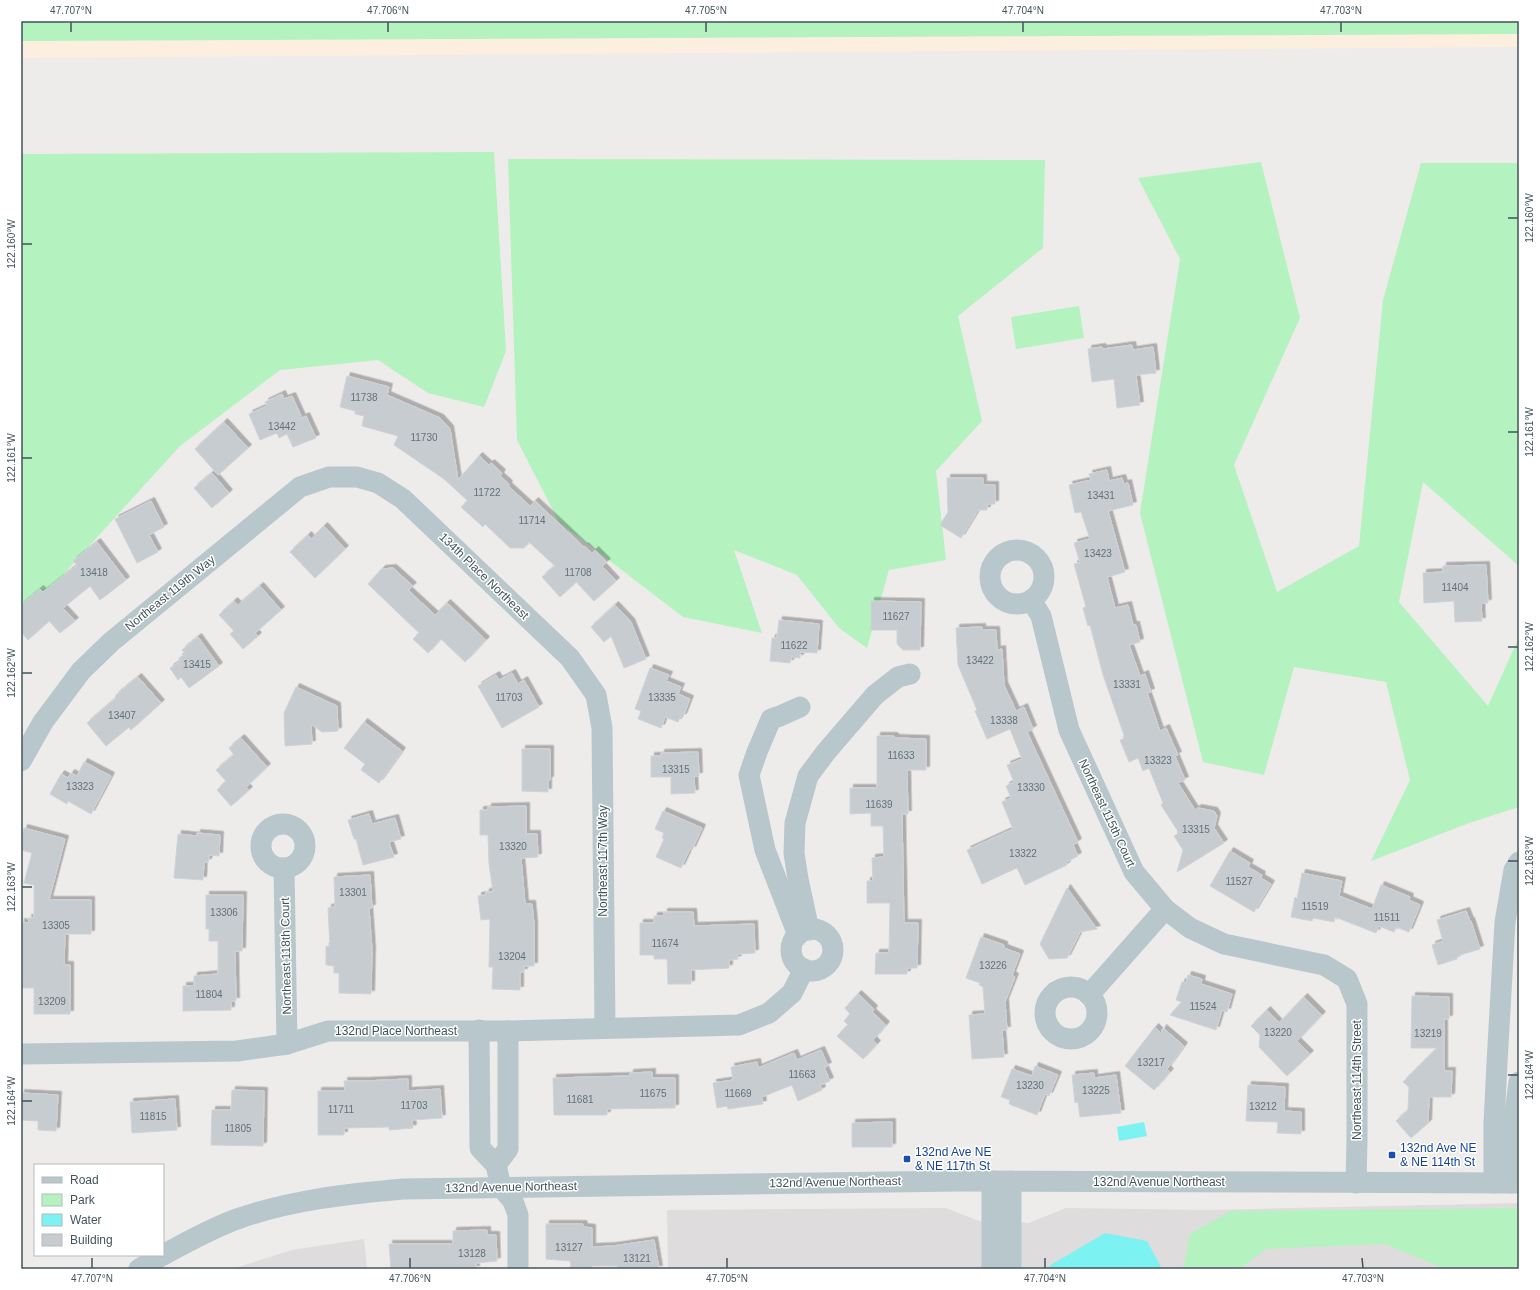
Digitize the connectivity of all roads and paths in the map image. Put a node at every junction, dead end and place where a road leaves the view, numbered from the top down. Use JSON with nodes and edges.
{"nodes":[{"id":1,"x":357,"y":477,"type":"joint"},
{"id":2,"x":1031,"y":600,"type":"dead end"},
{"id":3,"x":910,"y":674,"type":"dead end"},
{"id":4,"x":596,"y":696,"type":"joint"},
{"id":5,"x":800,"y":707,"type":"dead end"},
{"id":6,"x":21,"y":760,"type":"edge"},
{"id":7,"x":1519,"y":862,"type":"edge"},
{"id":8,"x":284,"y":868,"type":"dead end"},
{"id":9,"x":1165,"y":909,"type":"junction"},
{"id":10,"x":803,"y":932,"type":"junction"},
{"id":11,"x":804,"y":969,"type":"junction"},
{"id":12,"x":1347,"y":979,"type":"joint"},
{"id":13,"x":1089,"y":995,"type":"dead end"},
{"id":14,"x":605,"y":1028,"type":"junction"},
{"id":15,"x":479,"y":1030,"type":"junction"},
{"id":16,"x":508,"y":1031,"type":"junction"},
{"id":17,"x":287,"y":1044,"type":"junction"},
{"id":18,"x":21,"y":1054,"type":"edge"},
{"id":19,"x":1519,"y":1082,"type":"edge"},
{"id":20,"x":496,"y":1165,"type":"junction"},
{"id":21,"x":1002,"y":1181,"type":"junction"},
{"id":22,"x":1356,"y":1183,"type":"junction"},
{"id":23,"x":1508,"y":1183,"type":"edge"},
{"id":24,"x":501,"y":1187,"type":"junction"},
{"id":25,"x":164,"y":1254,"type":"edge"},
{"id":26,"x":160,"y":1256,"type":"edge"},
{"id":27,"x":140,"y":1263,"type":"edge"},
{"id":28,"x":518,"y":1269,"type":"edge"},
{"id":29,"x":992,"y":1269,"type":"edge"},
{"id":30,"x":1011,"y":1269,"type":"edge"}],
"edges":[{"from":1,"to":4,"type":"street","name":"134th Place Northeast"},
{"from":1,"to":6,"type":"street","name":"Northeast 119th Way"},
{"from":2,"to":9,"type":"street","name":"Northeast 115th Court"},
{"from":3,"to":10,"type":"street"},
{"from":4,"to":14,"type":"street","name":"Northeast 117th Way"},
{"from":5,"to":10,"type":"street"},
{"from":7,"to":23,"type":"street"},
{"from":8,"to":17,"type":"street","name":"Northeast 118th Court"},
{"from":9,"to":12,"type":"street","name":"Northeast 115th Court"},
{"from":9,"to":13,"type":"street"},
{"from":10,"to":11,"type":"street"},
{"from":10,"to":11,"type":"street"},
{"from":11,"to":14,"type":"street","name":"132nd Place Northeast"},
{"from":12,"to":22,"type":"street","name":"Northeast 114th Street"},
{"from":14,"to":16,"type":"street","name":"132nd Place Northeast"},
{"from":15,"to":16,"type":"street","name":"132nd Place Northeast"},
{"from":15,"to":17,"type":"street","name":"132nd Place Northeast"},
{"from":15,"to":20,"type":"street"},
{"from":16,"to":20,"type":"street"},
{"from":17,"to":18,"type":"street","name":"132nd Place Northeast"},
{"from":19,"to":23,"type":"street"},
{"from":20,"to":24,"type":"street"},
{"from":21,"to":22,"type":"street","name":"132nd Avenue Northeast"},
{"from":21,"to":24,"type":"street","name":"132nd Avenue Northeast"},
{"from":21,"to":29,"type":"street"},
{"from":21,"to":30,"type":"street"},
{"from":22,"to":23,"type":"street","name":"132nd Avenue Northeast"},
{"from":24,"to":25,"type":"street","name":"132nd Avenue Northeast"},
{"from":24,"to":28,"type":"street"},
{"from":26,"to":27,"type":"street","name":"132nd Avenue Northeast"}]}
